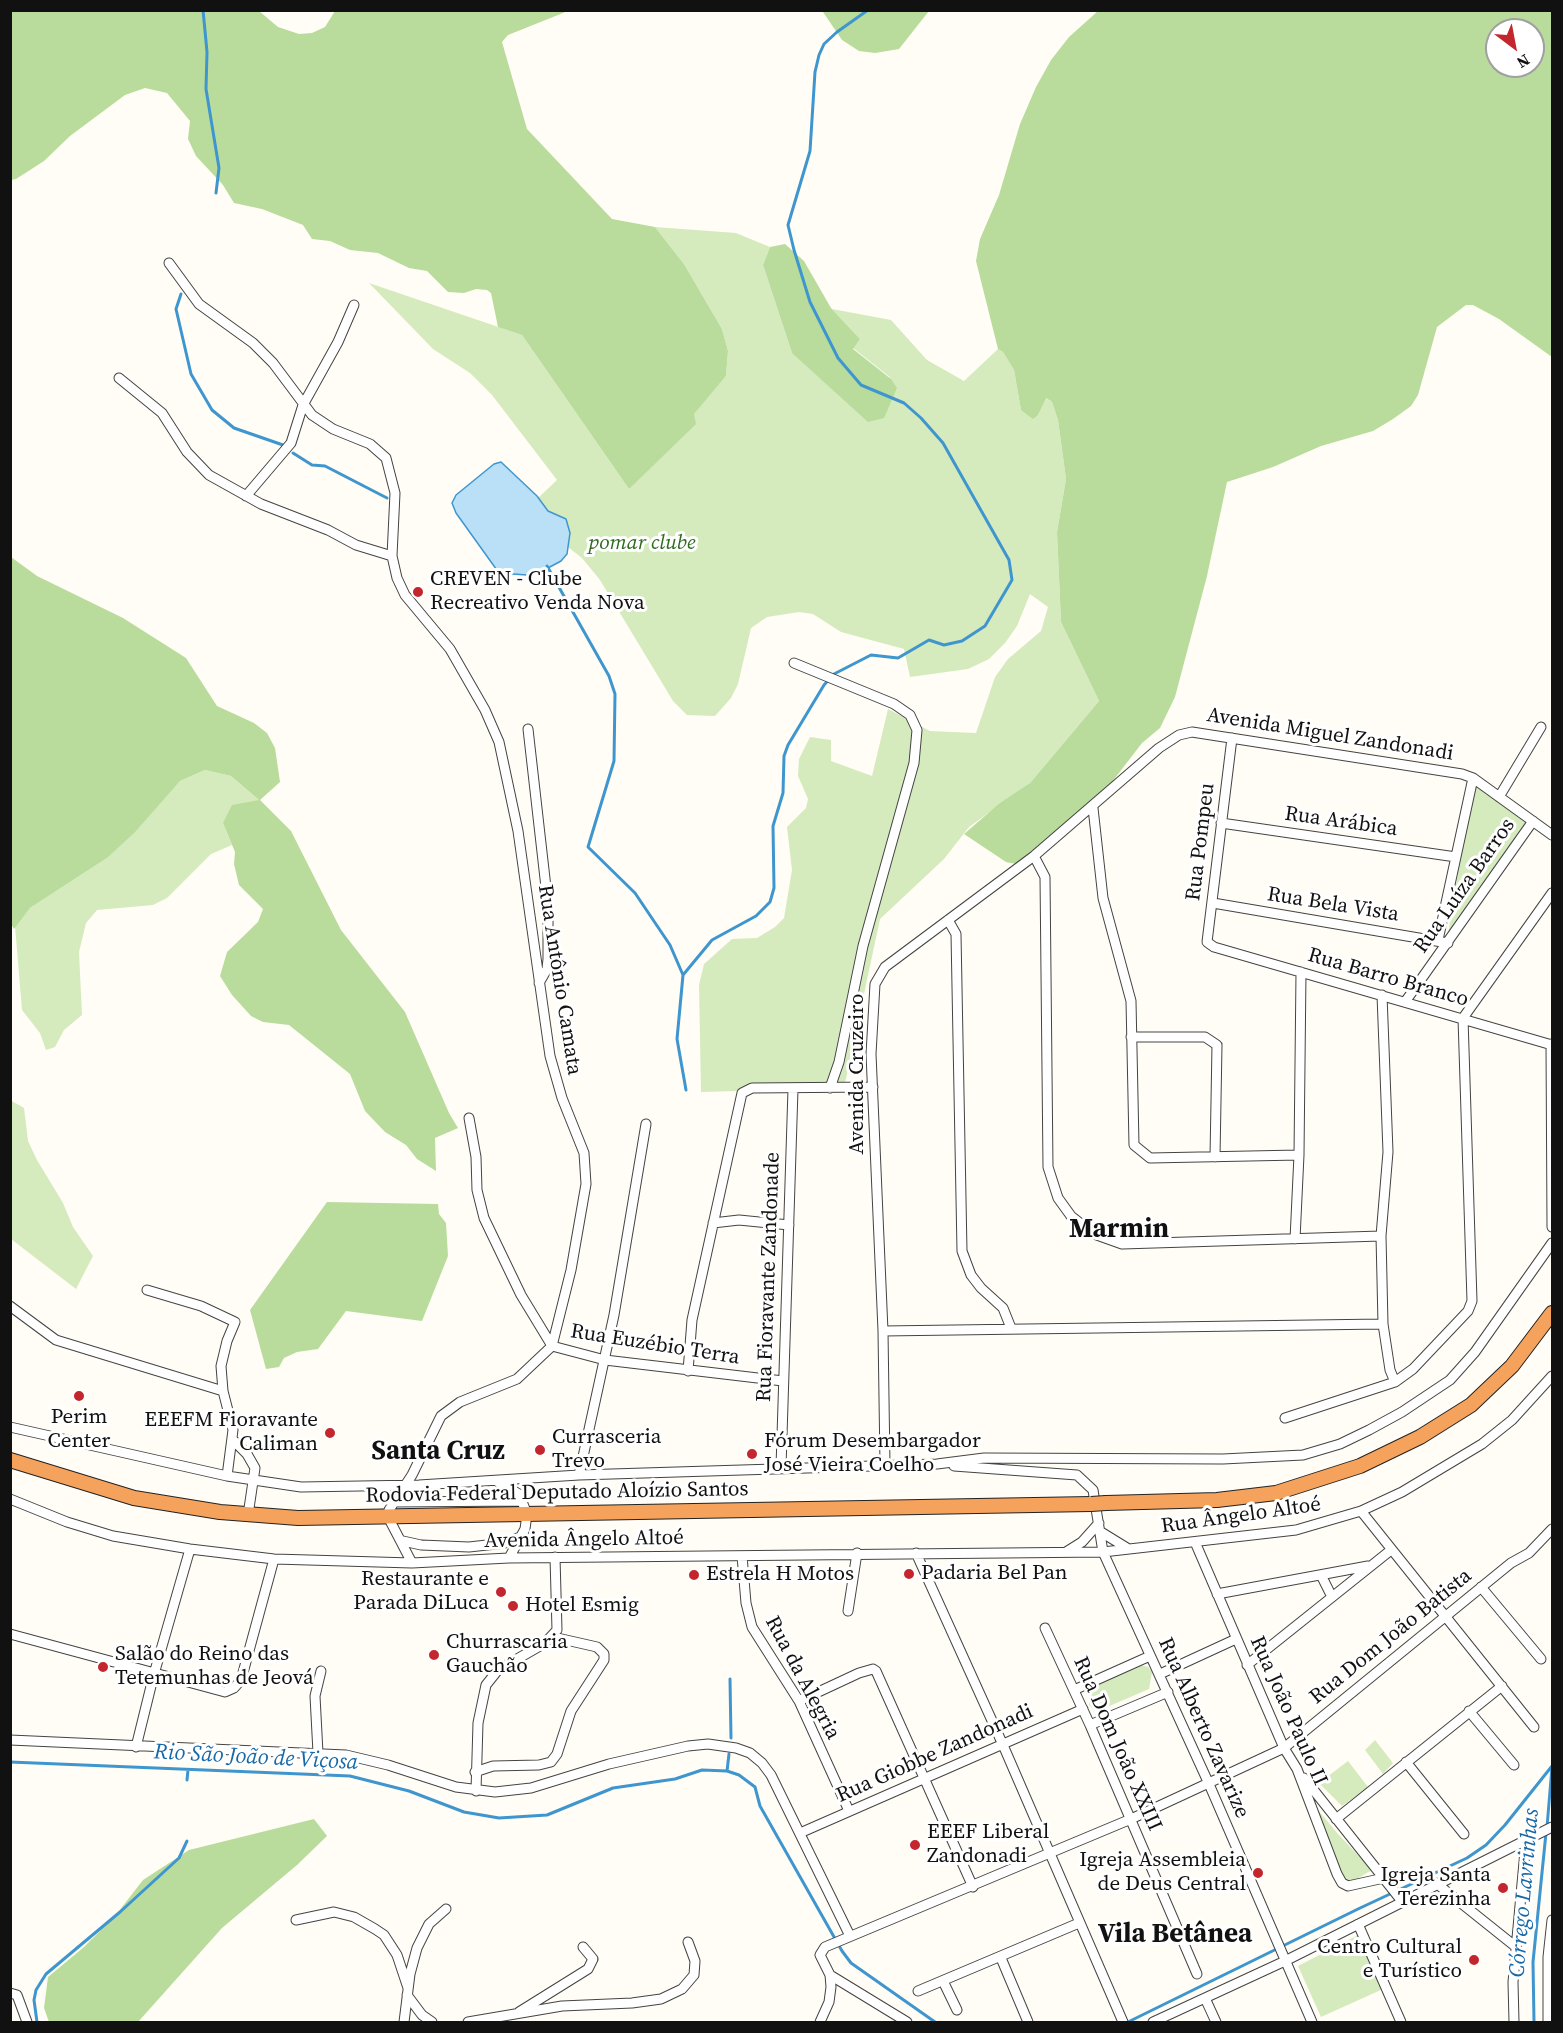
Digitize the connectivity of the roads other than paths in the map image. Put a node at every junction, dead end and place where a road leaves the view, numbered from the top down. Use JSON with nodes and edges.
{"nodes":[{"id":1,"x":169,"y":263,"type":"dead end"},
{"id":2,"x":354,"y":305,"type":"dead end"},
{"id":3,"x":119,"y":378,"type":"dead end"},
{"id":4,"x":303,"y":405,"type":"junction"},
{"id":5,"x":246,"y":496,"type":"junction"},
{"id":6,"x":392,"y":556,"type":"junction"},
{"id":7,"x":794,"y":663,"type":"dead end"},
{"id":8,"x":1541,"y":728,"type":"dead end"},
{"id":9,"x":528,"y":729,"type":"dead end"},
{"id":10,"x":1192,"y":732,"type":"joint"},
{"id":11,"x":1232,"y":738,"type":"junction"},
{"id":12,"x":1473,"y":778,"type":"junction"},
{"id":13,"x":1499,"y":797,"type":"junction"},
{"id":14,"x":1093,"y":808,"type":"junction"},
{"id":15,"x":1533,"y":821,"type":"junction"},
{"id":16,"x":1221,"y":824,"type":"junction"},
{"id":17,"x":1552,"y":835,"type":"edge"},
{"id":18,"x":1034,"y":856,"type":"junction"},
{"id":19,"x":1456,"y":857,"type":"junction"},
{"id":20,"x":1552,"y":893,"type":"edge"},
{"id":21,"x":1213,"y":903,"type":"junction"},
{"id":22,"x":948,"y":920,"type":"junction"},
{"id":23,"x":1443,"y":942,"type":"junction"},
{"id":24,"x":1214,"y":947,"type":"joint"},
{"id":25,"x":1300,"y":972,"type":"junction"},
{"id":26,"x":539,"y":983,"type":"junction"},
{"id":27,"x":1382,"y":995,"type":"junction"},
{"id":28,"x":1405,"y":1002,"type":"junction"},
{"id":29,"x":1463,"y":1018,"type":"junction"},
{"id":30,"x":1131,"y":1037,"type":"junction"},
{"id":31,"x":1552,"y":1044,"type":"edge"},
{"id":32,"x":873,"y":1087,"type":"junction"},
{"id":33,"x":830,"y":1088,"type":"junction"},
{"id":34,"x":793,"y":1089,"type":"junction"},
{"id":35,"x":469,"y":1118,"type":"dead end"},
{"id":36,"x":646,"y":1124,"type":"dead end"},
{"id":37,"x":1299,"y":1155,"type":"junction"},
{"id":38,"x":1215,"y":1157,"type":"junction"},
{"id":39,"x":716,"y":1210,"type":"junction"},
{"id":40,"x":726,"y":1220,"type":"junction"},
{"id":41,"x":713,"y":1223,"type":"junction"},
{"id":42,"x":789,"y":1225,"type":"junction"},
{"id":43,"x":1552,"y":1227,"type":"edge"},
{"id":44,"x":1381,"y":1236,"type":"junction"},
{"id":45,"x":1295,"y":1239,"type":"junction"},
{"id":46,"x":1552,"y":1244,"type":"edge"},
{"id":47,"x":147,"y":1290,"type":"dead end"},
{"id":48,"x":10,"y":1306,"type":"edge"},
{"id":49,"x":1552,"y":1313,"type":"edge"},
{"id":50,"x":1383,"y":1324,"type":"junction"},
{"id":51,"x":1011,"y":1328,"type":"junction"},
{"id":52,"x":883,"y":1331,"type":"junction"},
{"id":53,"x":552,"y":1346,"type":"junction"},
{"id":54,"x":605,"y":1360,"type":"junction"},
{"id":55,"x":688,"y":1371,"type":"junction"},
{"id":56,"x":1552,"y":1376,"type":"edge"},
{"id":57,"x":783,"y":1381,"type":"junction"},
{"id":58,"x":1395,"y":1382,"type":"junction"},
{"id":59,"x":223,"y":1391,"type":"junction"},
{"id":60,"x":1285,"y":1418,"type":"dead end"},
{"id":61,"x":10,"y":1427,"type":"edge"},
{"id":62,"x":233,"y":1440,"type":"junction"},
{"id":63,"x":10,"y":1460,"type":"edge"},
{"id":64,"x":937,"y":1464,"type":"junction"},
{"id":65,"x":885,"y":1465,"type":"junction"},
{"id":66,"x":781,"y":1467,"type":"junction"},
{"id":67,"x":579,"y":1475,"type":"junction"},
{"id":68,"x":227,"y":1476,"type":"junction"},
{"id":69,"x":254,"y":1481,"type":"junction"},
{"id":70,"x":495,"y":1481,"type":"junction"},
{"id":71,"x":404,"y":1485,"type":"junction"},
{"id":72,"x":1092,"y":1497,"type":"junction"},
{"id":73,"x":10,"y":1499,"type":"edge"},
{"id":74,"x":393,"y":1502,"type":"junction"},
{"id":75,"x":525,"y":1508,"type":"junction"},
{"id":76,"x":1361,"y":1511,"type":"junction"},
{"id":77,"x":248,"y":1515,"type":"junction"},
{"id":78,"x":388,"y":1517,"type":"junction"},
{"id":79,"x":1100,"y":1527,"type":"junction"},
{"id":80,"x":1552,"y":1529,"type":"edge"},
{"id":81,"x":520,"y":1538,"type":"junction"},
{"id":82,"x":403,"y":1541,"type":"junction"},
{"id":83,"x":1195,"y":1542,"type":"junction"},
{"id":84,"x":190,"y":1549,"type":"junction"},
{"id":85,"x":1130,"y":1549,"type":"junction"},
{"id":86,"x":1391,"y":1550,"type":"junction"},
{"id":87,"x":1066,"y":1552,"type":"junction"},
{"id":88,"x":1103,"y":1552,"type":"junction"},
{"id":89,"x":857,"y":1553,"type":"junction"},
{"id":90,"x":916,"y":1553,"type":"junction"},
{"id":91,"x":742,"y":1556,"type":"junction"},
{"id":92,"x":555,"y":1557,"type":"junction"},
{"id":93,"x":509,"y":1558,"type":"junction"},
{"id":94,"x":274,"y":1559,"type":"junction"},
{"id":95,"x":412,"y":1563,"type":"junction"},
{"id":96,"x":1370,"y":1566,"type":"junction"},
{"id":97,"x":1321,"y":1575,"type":"junction"},
{"id":98,"x":1481,"y":1587,"type":"junction"},
{"id":99,"x":1217,"y":1594,"type":"junction"},
{"id":100,"x":1331,"y":1595,"type":"junction"},
{"id":101,"x":848,"y":1611,"type":"dead end"},
{"id":102,"x":1446,"y":1617,"type":"junction"},
{"id":103,"x":1045,"y":1628,"type":"dead end"},
{"id":104,"x":10,"y":1634,"type":"edge"},
{"id":105,"x":553,"y":1637,"type":"junction"},
{"id":106,"x":1236,"y":1639,"type":"junction"},
{"id":107,"x":1150,"y":1656,"type":"junction"},
{"id":108,"x":1541,"y":1659,"type":"dead end"},
{"id":109,"x":1247,"y":1665,"type":"junction"},
{"id":110,"x":321,"y":1671,"type":"dead end"},
{"id":111,"x":154,"y":1674,"type":"junction"},
{"id":112,"x":1160,"y":1674,"type":"junction"},
{"id":113,"x":1502,"y":1686,"type":"junction"},
{"id":114,"x":1074,"y":1690,"type":"junction"},
{"id":115,"x":1168,"y":1692,"type":"junction"},
{"id":116,"x":799,"y":1701,"type":"junction"},
{"id":117,"x":1083,"y":1709,"type":"junction"},
{"id":118,"x":1469,"y":1712,"type":"junction"},
{"id":119,"x":1090,"y":1725,"type":"junction"},
{"id":120,"x":1534,"y":1727,"type":"dead end"},
{"id":121,"x":10,"y":1740,"type":"edge"},
{"id":122,"x":1003,"y":1745,"type":"junction"},
{"id":123,"x":136,"y":1747,"type":"junction"},
{"id":124,"x":1284,"y":1748,"type":"junction"},
{"id":125,"x":318,"y":1753,"type":"junction"},
{"id":126,"x":1406,"y":1762,"type":"junction"},
{"id":127,"x":1514,"y":1765,"type":"dead end"},
{"id":128,"x":1297,"y":1769,"type":"junction"},
{"id":129,"x":475,"y":1772,"type":"junction"},
{"id":130,"x":924,"y":1779,"type":"junction"},
{"id":131,"x":1209,"y":1784,"type":"junction"},
{"id":132,"x":476,"y":1791,"type":"junction"},
{"id":133,"x":849,"y":1811,"type":"junction"},
{"id":134,"x":1131,"y":1819,"type":"junction"},
{"id":135,"x":1336,"y":1819,"type":"junction"},
{"id":136,"x":1552,"y":1827,"type":"edge"},
{"id":137,"x":800,"y":1833,"type":"junction"},
{"id":138,"x":1464,"y":1834,"type":"dead end"},
{"id":139,"x":1526,"y":1840,"type":"junction"},
{"id":140,"x":1049,"y":1853,"type":"junction"},
{"id":141,"x":1384,"y":1878,"type":"junction"},
{"id":142,"x":1436,"y":1883,"type":"junction"},
{"id":143,"x":974,"y":1887,"type":"junction"},
{"id":144,"x":1400,"y":1898,"type":"junction"},
{"id":145,"x":446,"y":1909,"type":"dead end"},
{"id":146,"x":296,"y":1920,"type":"dead end"},
{"id":147,"x":1552,"y":1920,"type":"edge"},
{"id":148,"x":1079,"y":1923,"type":"junction"},
{"id":149,"x":1358,"y":1924,"type":"junction"},
{"id":150,"x":850,"y":1936,"type":"junction"},
{"id":151,"x":688,"y":1942,"type":"dead end"},
{"id":152,"x":583,"y":1947,"type":"dead end"},
{"id":153,"x":1516,"y":1947,"type":"junction"},
{"id":154,"x":1284,"y":1957,"type":"junction"},
{"id":155,"x":1000,"y":1958,"type":"junction"},
{"id":156,"x":1197,"y":1974,"type":"dead end"},
{"id":157,"x":830,"y":1975,"type":"junction"},
{"id":158,"x":943,"y":1981,"type":"junction"},
{"id":159,"x":918,"y":1991,"type":"dead end"},
{"id":160,"x":408,"y":1992,"type":"junction"},
{"id":161,"x":10,"y":1993,"type":"edge"},
{"id":162,"x":1205,"y":1998,"type":"junction"},
{"id":163,"x":957,"y":2010,"type":"dead end"},
{"id":164,"x":512,"y":2016,"type":"junction"},
{"id":165,"x":1121,"y":2018,"type":"edge"},
{"id":166,"x":27,"y":2022,"type":"edge"},
{"id":167,"x":404,"y":2022,"type":"edge"},
{"id":168,"x":432,"y":2022,"type":"edge"},
{"id":169,"x":468,"y":2022,"type":"edge"},
{"id":170,"x":820,"y":2022,"type":"edge"},
{"id":171,"x":907,"y":2022,"type":"edge"},
{"id":172,"x":1028,"y":2022,"type":"edge"},
{"id":173,"x":1153,"y":2022,"type":"edge"},
{"id":174,"x":1216,"y":2022,"type":"edge"},
{"id":175,"x":1312,"y":2022,"type":"edge"},
{"id":176,"x":1401,"y":2022,"type":"edge"},
{"id":177,"x":1514,"y":2022,"type":"edge"},
{"id":178,"x":1548,"y":2022,"type":"edge"}],
"edges":[{"from":1,"to":4,"type":"street","name":"Rua Antônio Camata"},
{"from":2,"to":4,"type":"street"},
{"from":3,"to":5,"type":"street"},
{"from":4,"to":5,"type":"street"},
{"from":4,"to":6,"type":"street","name":"Rua Antônio Camata"},
{"from":5,"to":6,"type":"street"},
{"from":6,"to":26,"type":"street","name":"Rua Antônio Camata"},
{"from":7,"to":33,"type":"street"},
{"from":8,"to":13,"type":"street"},
{"from":9,"to":26,"type":"street"},
{"from":10,"to":11,"type":"street","name":"Avenida Miguel Zandonadi"},
{"from":10,"to":14,"type":"street","name":"Avenida Cruzeiro"},
{"from":11,"to":12,"type":"street","name":"Avenida Miguel Zandonadi"},
{"from":11,"to":16,"type":"street","name":"Rua Pompeu"},
{"from":12,"to":13,"type":"street","name":"Avenida Miguel Zandonadi"},
{"from":12,"to":19,"type":"street"},
{"from":13,"to":15,"type":"street","name":"Avenida Miguel Zandonadi"},
{"from":14,"to":18,"type":"street","name":"Avenida Cruzeiro"},
{"from":14,"to":30,"type":"street"},
{"from":15,"to":17,"type":"street","name":"Avenida Miguel Zandonadi"},
{"from":15,"to":23,"type":"street","name":"Rua Luíza Barros"},
{"from":16,"to":19,"type":"street","name":"Rua Arábica"},
{"from":16,"to":21,"type":"street","name":"Rua Pompeu"},
{"from":18,"to":22,"type":"street","name":"Avenida Cruzeiro"},
{"from":18,"to":45,"type":"street"},
{"from":19,"to":23,"type":"street"},
{"from":20,"to":29,"type":"street"},
{"from":21,"to":23,"type":"street","name":"Rua Bela Vista"},
{"from":21,"to":24,"type":"street","name":"Rua Pompeu"},
{"from":22,"to":32,"type":"street","name":"Avenida Cruzeiro"},
{"from":22,"to":51,"type":"street"},
{"from":23,"to":28,"type":"street","name":"Rua Luíza Barros"},
{"from":24,"to":25,"type":"street","name":"Rua Barro Branco"},
{"from":25,"to":27,"type":"street","name":"Rua Barro Branco"},
{"from":25,"to":37,"type":"street"},
{"from":26,"to":53,"type":"street","name":"Rua Antônio Camata"},
{"from":27,"to":28,"type":"street","name":"Rua Barro Branco"},
{"from":27,"to":44,"type":"street"},
{"from":28,"to":29,"type":"street","name":"Rua Barro Branco"},
{"from":29,"to":31,"type":"street","name":"Rua Barro Branco"},
{"from":29,"to":58,"type":"street"},
{"from":30,"to":38,"type":"street"},
{"from":30,"to":38,"type":"street"},
{"from":31,"to":43,"type":"street"},
{"from":32,"to":33,"type":"street"},
{"from":32,"to":52,"type":"street","name":"Avenida Cruzeiro"},
{"from":33,"to":34,"type":"street"},
{"from":34,"to":39,"type":"street"},
{"from":34,"to":42,"type":"street","name":"Rua Fioravante Zandonade"},
{"from":35,"to":53,"type":"street","name":"Rua Euzébio Terra"},
{"from":36,"to":54,"type":"street"},
{"from":37,"to":38,"type":"street"},
{"from":37,"to":45,"type":"street"},
{"from":39,"to":40,"type":"street"},
{"from":39,"to":41,"type":"street"},
{"from":40,"to":41,"type":"street"},
{"from":40,"to":42,"type":"street"},
{"from":41,"to":55,"type":"street"},
{"from":42,"to":57,"type":"street","name":"Rua Fioravante Zandonade"},
{"from":44,"to":45,"type":"street"},
{"from":44,"to":50,"type":"street"},
{"from":46,"to":64,"type":"street"},
{"from":47,"to":59,"type":"street"},
{"from":48,"to":59,"type":"street"},
{"from":49,"to":72,"type":"highway","name":"Rodovia Federal Deputado Aloízio Santos","bridge":true},
{"from":50,"to":51,"type":"street"},
{"from":50,"to":58,"type":"street"},
{"from":51,"to":52,"type":"street"},
{"from":52,"to":65,"type":"street","name":"Avenida Cruzeiro"},
{"from":53,"to":54,"type":"street","name":"Rua Euzébio Terra"},
{"from":53,"to":71,"type":"street"},
{"from":54,"to":55,"type":"street","name":"Rua Euzébio Terra"},
{"from":54,"to":67,"type":"street"},
{"from":55,"to":57,"type":"street","name":"Rua Euzébio Terra"},
{"from":56,"to":76,"type":"street","name":"Rua Ângelo Altoé"},
{"from":57,"to":66,"type":"street","name":"Rua Fioravante Zandonade"},
{"from":58,"to":60,"type":"street"},
{"from":59,"to":62,"type":"street"},
{"from":61,"to":68,"type":"street"},
{"from":62,"to":68,"type":"street"},
{"from":62,"to":69,"type":"street"},
{"from":63,"to":77,"type":"highway","name":"Rodovia Federal Deputado Aloízio Santos"},
{"from":64,"to":65,"type":"street"},
{"from":64,"to":72,"type":"street"},
{"from":65,"to":66,"type":"street"},
{"from":66,"to":67,"type":"street"},
{"from":67,"to":70,"type":"street"},
{"from":68,"to":69,"type":"street"},
{"from":69,"to":71,"type":"street"},
{"from":69,"to":77,"type":"street"},
{"from":70,"to":71,"type":"street"},
{"from":70,"to":75,"type":"street"},
{"from":71,"to":74,"type":"street"},
{"from":72,"to":75,"type":"highway","name":"Rodovia Federal Deputado Aloízio Santos"},
{"from":72,"to":79,"type":"street"},
{"from":73,"to":84,"type":"street","name":"Avenida Ângelo Altoé"},
{"from":74,"to":75,"type":"street"},
{"from":74,"to":78,"type":"street"},
{"from":75,"to":78,"type":"highway","name":"Rodovia Federal Deputado Aloízio Santos"},
{"from":75,"to":81,"type":"street"},
{"from":76,"to":83,"type":"street","name":"Rua Ângelo Altoé"},
{"from":76,"to":86,"type":"street"},
{"from":77,"to":78,"type":"highway","name":"Rodovia Federal Deputado Aloízio Santos"},
{"from":78,"to":82,"type":"street"},
{"from":79,"to":85,"type":"street"},
{"from":79,"to":87,"type":"street"},
{"from":79,"to":88,"type":"street"},
{"from":80,"to":98,"type":"street","name":"Rua Dom João Batista"},
{"from":81,"to":82,"type":"street"},
{"from":81,"to":93,"type":"street"},
{"from":82,"to":95,"type":"street"},
{"from":83,"to":85,"type":"street","name":"Rua Ângelo Altoé"},
{"from":83,"to":99,"type":"street","name":"Rua João Paulo II"},
{"from":84,"to":94,"type":"street","name":"Avenida Ângelo Altoé"},
{"from":84,"to":111,"type":"street"},
{"from":85,"to":88,"type":"street","name":"Rua Ângelo Altoé"},
{"from":86,"to":96,"type":"street"},
{"from":86,"to":102,"type":"street"},
{"from":87,"to":88,"type":"street","name":"Avenida Ângelo Altoé"},
{"from":87,"to":90,"type":"street","name":"Avenida Ângelo Altoé"},
{"from":88,"to":107,"type":"street","name":"Rua Alberto Zavarize"},
{"from":89,"to":90,"type":"street","name":"Avenida Ângelo Altoé"},
{"from":89,"to":91,"type":"street","name":"Avenida Ângelo Altoé"},
{"from":89,"to":101,"type":"street"},
{"from":90,"to":122,"type":"street"},
{"from":91,"to":92,"type":"street","name":"Avenida Ângelo Altoé"},
{"from":91,"to":116,"type":"street","name":"Rua da Alegria"},
{"from":92,"to":93,"type":"street","name":"Avenida Ângelo Altoé"},
{"from":92,"to":105,"type":"street"},
{"from":93,"to":95,"type":"street","name":"Avenida Ângelo Altoé"},
{"from":94,"to":95,"type":"street","name":"Avenida Ângelo Altoé"},
{"from":94,"to":111,"type":"street"},
{"from":96,"to":97,"type":"street"},
{"from":96,"to":100,"type":"street"},
{"from":97,"to":99,"type":"street"},
{"from":97,"to":100,"type":"street"},
{"from":98,"to":102,"type":"street","name":"Rua Dom João Batista"},
{"from":98,"to":108,"type":"street"},
{"from":99,"to":106,"type":"street","name":"Rua João Paulo II"},
{"from":100,"to":109,"type":"street"},
{"from":102,"to":113,"type":"street"},
{"from":102,"to":124,"type":"street","name":"Rua Dom João Batista"},
{"from":103,"to":114,"type":"street","name":"Rua Dom João XXIII"},
{"from":104,"to":111,"type":"street"},
{"from":105,"to":129,"type":"street"},
{"from":105,"to":129,"type":"street"},
{"from":106,"to":109,"type":"street","name":"Rua João Paulo II"},
{"from":106,"to":112,"type":"street"},
{"from":107,"to":112,"type":"street","name":"Rua Alberto Zavarize"},
{"from":107,"to":114,"type":"street"},
{"from":109,"to":124,"type":"street","name":"Rua João Paulo II"},
{"from":110,"to":125,"type":"street"},
{"from":111,"to":123,"type":"street"},
{"from":112,"to":115,"type":"street","name":"Rua Alberto Zavarize"},
{"from":113,"to":118,"type":"street"},
{"from":113,"to":120,"type":"street"},
{"from":114,"to":117,"type":"street","name":"Rua Dom João XXIII"},
{"from":115,"to":119,"type":"street"},
{"from":115,"to":131,"type":"street","name":"Rua Alberto Zavarize"},
{"from":116,"to":130,"type":"street"},
{"from":116,"to":133,"type":"street","name":"Rua da Alegria"},
{"from":117,"to":119,"type":"street","name":"Rua Dom João XXIII"},
{"from":117,"to":122,"type":"street","name":"Rua Giobbe Zandonadi"},
{"from":118,"to":126,"type":"street"},
{"from":118,"to":127,"type":"street"},
{"from":119,"to":134,"type":"street","name":"Rua Dom João XXIII"},
{"from":121,"to":123,"type":"street"},
{"from":122,"to":130,"type":"street","name":"Rua Giobbe Zandonadi"},
{"from":122,"to":140,"type":"street"},
{"from":123,"to":125,"type":"street"},
{"from":124,"to":128,"type":"street","name":"Rua João Paulo II"},
{"from":124,"to":131,"type":"street","name":"Rua Dom João Batista"},
{"from":125,"to":132,"type":"street"},
{"from":126,"to":135,"type":"street"},
{"from":126,"to":138,"type":"street"},
{"from":128,"to":135,"type":"street"},
{"from":128,"to":141,"type":"street","name":"Rua João Paulo II"},
{"from":129,"to":132,"type":"street"},
{"from":130,"to":133,"type":"street","name":"Rua Giobbe Zandonadi"},
{"from":130,"to":143,"type":"street"},
{"from":131,"to":134,"type":"street","name":"Rua Dom João Batista"},
{"from":131,"to":154,"type":"street","name":"Rua Alberto Zavarize"},
{"from":132,"to":137,"type":"street"},
{"from":133,"to":137,"type":"street","name":"Rua Giobbe Zandonadi"},
{"from":134,"to":140,"type":"street","name":"Rua Dom João Batista"},
{"from":134,"to":156,"type":"street","name":"Rua Dom João XXIII"},
{"from":135,"to":141,"type":"street"},
{"from":136,"to":139,"type":"street"},
{"from":137,"to":150,"type":"street"},
{"from":139,"to":142,"type":"street"},
{"from":139,"to":153,"type":"street"},
{"from":140,"to":143,"type":"street","name":"Rua Dom João Batista"},
{"from":140,"to":148,"type":"street"},
{"from":141,"to":144,"type":"street"},
{"from":142,"to":144,"type":"street"},
{"from":142,"to":153,"type":"street"},
{"from":143,"to":150,"type":"street","name":"Rua Dom João Batista"},
{"from":144,"to":149,"type":"street"},
{"from":145,"to":160,"type":"street"},
{"from":146,"to":160,"type":"street"},
{"from":147,"to":178,"type":"street"},
{"from":148,"to":155,"type":"street"},
{"from":148,"to":165,"type":"street"},
{"from":149,"to":154,"type":"street"},
{"from":149,"to":176,"type":"street"},
{"from":150,"to":157,"type":"street","name":"Rua Dom João Batista"},
{"from":151,"to":164,"type":"street"},
{"from":152,"to":164,"type":"street"},
{"from":153,"to":177,"type":"street"},
{"from":154,"to":162,"type":"street"},
{"from":154,"to":175,"type":"street"},
{"from":155,"to":158,"type":"street"},
{"from":155,"to":172,"type":"street"},
{"from":157,"to":170,"type":"street"},
{"from":157,"to":171,"type":"street"},
{"from":158,"to":159,"type":"street"},
{"from":158,"to":163,"type":"street"},
{"from":160,"to":167,"type":"street"},
{"from":160,"to":168,"type":"street"},
{"from":161,"to":166,"type":"street"},
{"from":162,"to":173,"type":"street"},
{"from":162,"to":174,"type":"street"},
{"from":164,"to":169,"type":"street"}]}
